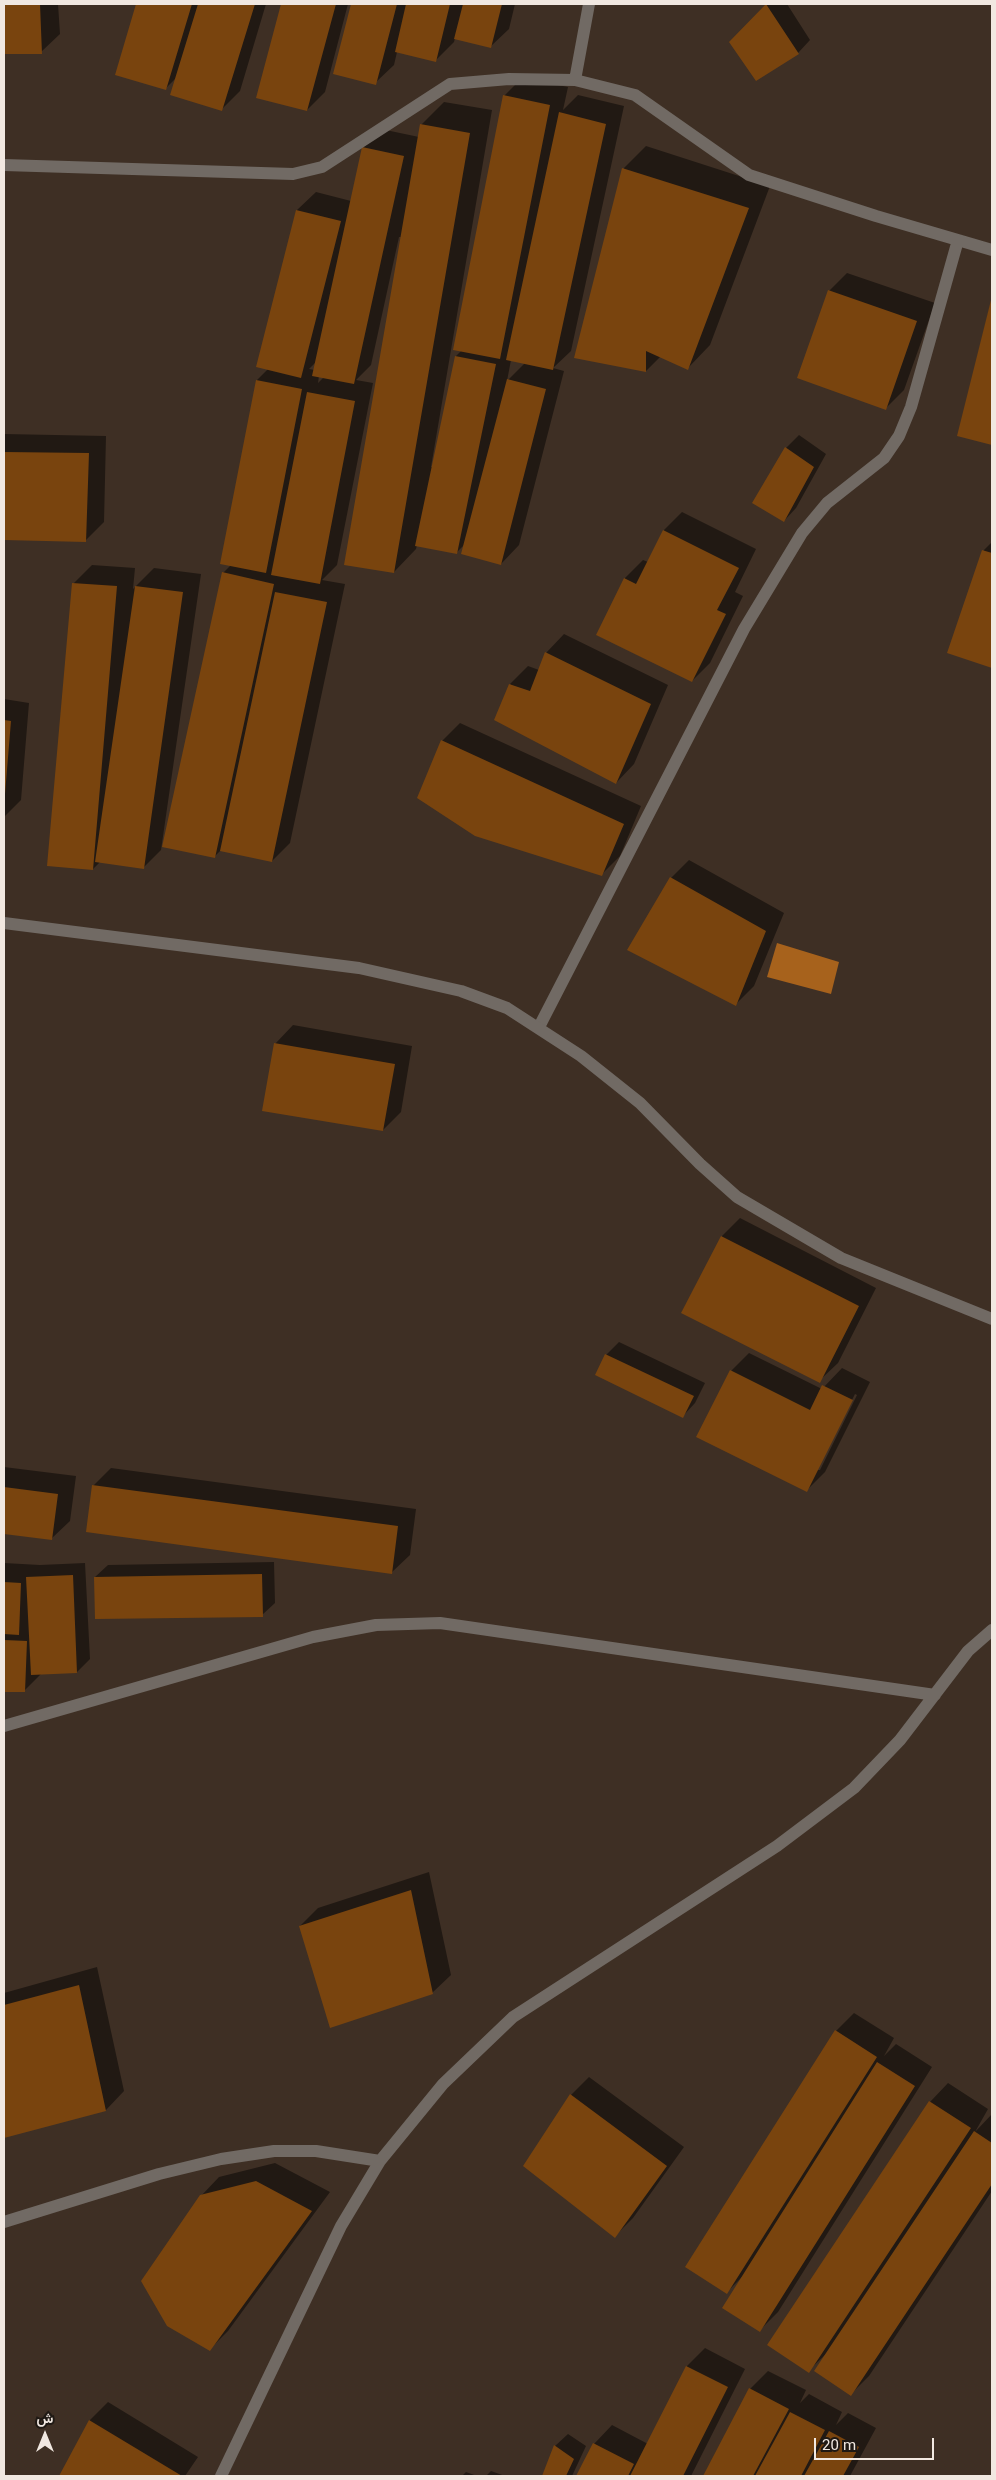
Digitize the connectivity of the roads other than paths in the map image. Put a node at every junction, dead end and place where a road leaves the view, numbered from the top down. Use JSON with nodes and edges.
{"nodes":[{"id":1,"x":589,"y":4,"type":"edge"},
{"id":2,"x":575,"y":80,"type":"junction"},
{"id":3,"x":4,"y":164,"type":"edge"},
{"id":4,"x":958,"y":240,"type":"junction"},
{"id":5,"x":992,"y":250,"type":"edge"},
{"id":6,"x":4,"y":923,"type":"edge"},
{"id":7,"x":539,"y":1027,"type":"junction"},
{"id":8,"x":992,"y":1319,"type":"edge"},
{"id":9,"x":992,"y":1630,"type":"edge"},
{"id":10,"x":935,"y":1695,"type":"junction"},
{"id":11,"x":4,"y":1726,"type":"edge"},
{"id":12,"x":380,"y":2160,"type":"junction"},
{"id":13,"x":4,"y":2222,"type":"edge"},
{"id":14,"x":221,"y":2476,"type":"edge"}],
"edges":[{"from":1,"to":2,"type":"street"},
{"from":2,"to":3,"type":"street"},
{"from":2,"to":4,"type":"street"},
{"from":4,"to":5,"type":"street"},
{"from":4,"to":7,"type":"street"},
{"from":6,"to":7,"type":"street"},
{"from":7,"to":8,"type":"street"},
{"from":9,"to":10,"type":"street"},
{"from":10,"to":11,"type":"street"},
{"from":10,"to":12,"type":"street"},
{"from":12,"to":13,"type":"street"},
{"from":12,"to":14,"type":"street"}]}
